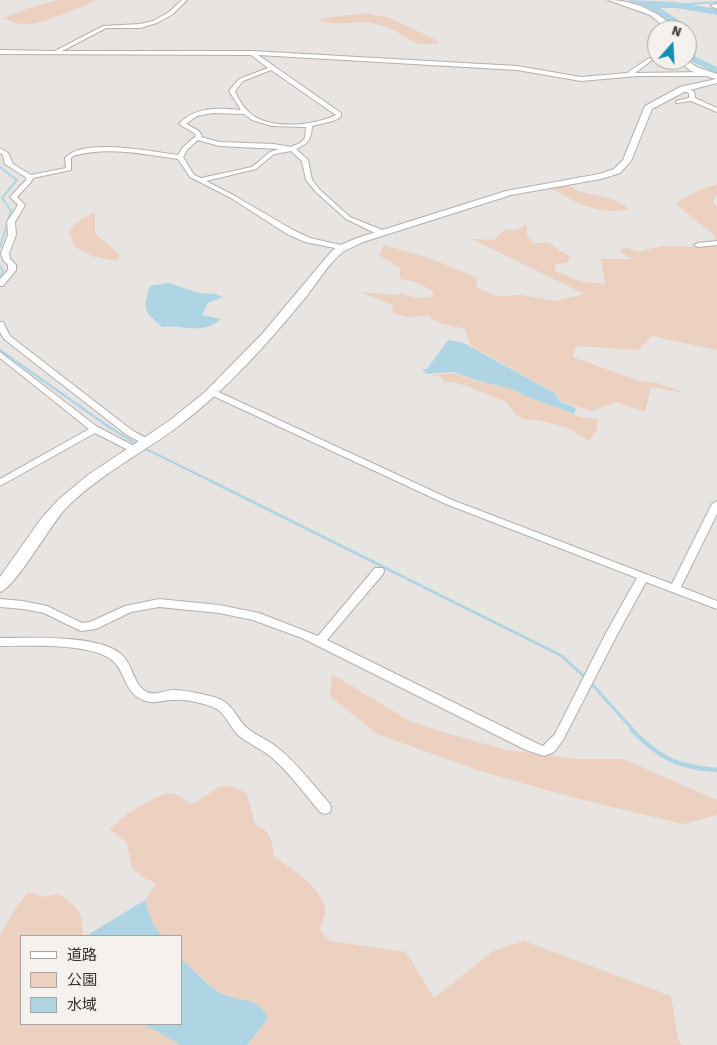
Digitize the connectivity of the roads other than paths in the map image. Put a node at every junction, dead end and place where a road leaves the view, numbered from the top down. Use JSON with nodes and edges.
{"nodes":[{"id":1,"x":185,"y":0,"type":"edge"},
{"id":2,"x":611,"y":0,"type":"edge"},
{"id":3,"x":661,"y":20,"type":"edge"},
{"id":4,"x":56,"y":51,"type":"junction"},
{"id":5,"x":0,"y":52,"type":"edge"},
{"id":6,"x":252,"y":53,"type":"junction"},
{"id":7,"x":647,"y":61,"type":"edge"},
{"id":8,"x":272,"y":68,"type":"junction"},
{"id":9,"x":697,"y":69,"type":"edge"},
{"id":10,"x":706,"y":74,"type":"junction"},
{"id":11,"x":628,"y":75,"type":"junction"},
{"id":12,"x":717,"y":77,"type":"edge"},
{"id":13,"x":717,"y":81,"type":"edge"},
{"id":14,"x":683,"y":89,"type":"junction"},
{"id":15,"x":692,"y":100,"type":"junction"},
{"id":16,"x":678,"y":102,"type":"dead end"},
{"id":17,"x":717,"y":110,"type":"edge"},
{"id":18,"x":246,"y":112,"type":"junction"},
{"id":19,"x":309,"y":126,"type":"junction"},
{"id":20,"x":196,"y":138,"type":"junction"},
{"id":21,"x":292,"y":149,"type":"junction"},
{"id":22,"x":0,"y":150,"type":"edge"},
{"id":23,"x":180,"y":157,"type":"junction"},
{"id":24,"x":30,"y":177,"type":"junction"},
{"id":25,"x":201,"y":180,"type":"junction"},
{"id":26,"x":382,"y":233,"type":"junction"},
{"id":27,"x":717,"y":243,"type":"edge"},
{"id":28,"x":698,"y":245,"type":"dead end"},
{"id":29,"x":342,"y":248,"type":"junction"},
{"id":30,"x":0,"y":284,"type":"edge"},
{"id":31,"x":0,"y":324,"type":"edge"},
{"id":32,"x":0,"y":354,"type":"edge"},
{"id":33,"x":212,"y":392,"type":"junction"},
{"id":34,"x":95,"y":429,"type":"junction"},
{"id":35,"x":147,"y":442,"type":"junction"},
{"id":36,"x":135,"y":450,"type":"junction"},
{"id":37,"x":0,"y":483,"type":"edge"},
{"id":38,"x":717,"y":504,"type":"edge"},
{"id":39,"x":379,"y":571,"type":"dead end"},
{"id":40,"x":643,"y":577,"type":"junction"},
{"id":41,"x":0,"y":587,"type":"edge"},
{"id":42,"x":675,"y":588,"type":"junction"},
{"id":43,"x":0,"y":603,"type":"edge"},
{"id":44,"x":717,"y":605,"type":"edge"},
{"id":45,"x":0,"y":642,"type":"edge"},
{"id":46,"x":319,"y":642,"type":"junction"},
{"id":47,"x":325,"y":808,"type":"dead end"}],
"edges":[{"from":1,"to":4,"type":"street"},
{"from":2,"to":3,"type":"street"},
{"from":4,"to":5,"type":"street"},
{"from":4,"to":6,"type":"street"},
{"from":6,"to":8,"type":"street"},
{"from":6,"to":11,"type":"street"},
{"from":7,"to":11,"type":"street"},
{"from":8,"to":18,"type":"street"},
{"from":8,"to":19,"type":"street"},
{"from":9,"to":10,"type":"street"},
{"from":10,"to":11,"type":"street"},
{"from":10,"to":12,"type":"street"},
{"from":13,"to":14,"type":"street"},
{"from":14,"to":15,"type":"street"},
{"from":14,"to":26,"type":"street"},
{"from":15,"to":16,"type":"street"},
{"from":15,"to":17,"type":"street"},
{"from":18,"to":19,"type":"street"},
{"from":18,"to":20,"type":"street"},
{"from":19,"to":21,"type":"street"},
{"from":20,"to":21,"type":"street"},
{"from":20,"to":23,"type":"street"},
{"from":21,"to":25,"type":"street"},
{"from":21,"to":26,"type":"street"},
{"from":22,"to":24,"type":"street"},
{"from":23,"to":24,"type":"street"},
{"from":23,"to":25,"type":"street"},
{"from":24,"to":30,"type":"street"},
{"from":25,"to":29,"type":"street"},
{"from":26,"to":29,"type":"street"},
{"from":27,"to":28,"type":"street"},
{"from":29,"to":33,"type":"street"},
{"from":31,"to":35,"type":"street"},
{"from":32,"to":34,"type":"street"},
{"from":33,"to":35,"type":"street"},
{"from":33,"to":40,"type":"street"},
{"from":34,"to":36,"type":"street"},
{"from":34,"to":37,"type":"street"},
{"from":35,"to":36,"type":"street"},
{"from":36,"to":41,"type":"street"},
{"from":38,"to":42,"type":"street"},
{"from":39,"to":46,"type":"street"},
{"from":40,"to":42,"type":"street"},
{"from":40,"to":46,"type":"street"},
{"from":42,"to":44,"type":"street"},
{"from":43,"to":46,"type":"street"},
{"from":45,"to":47,"type":"street"}]}
